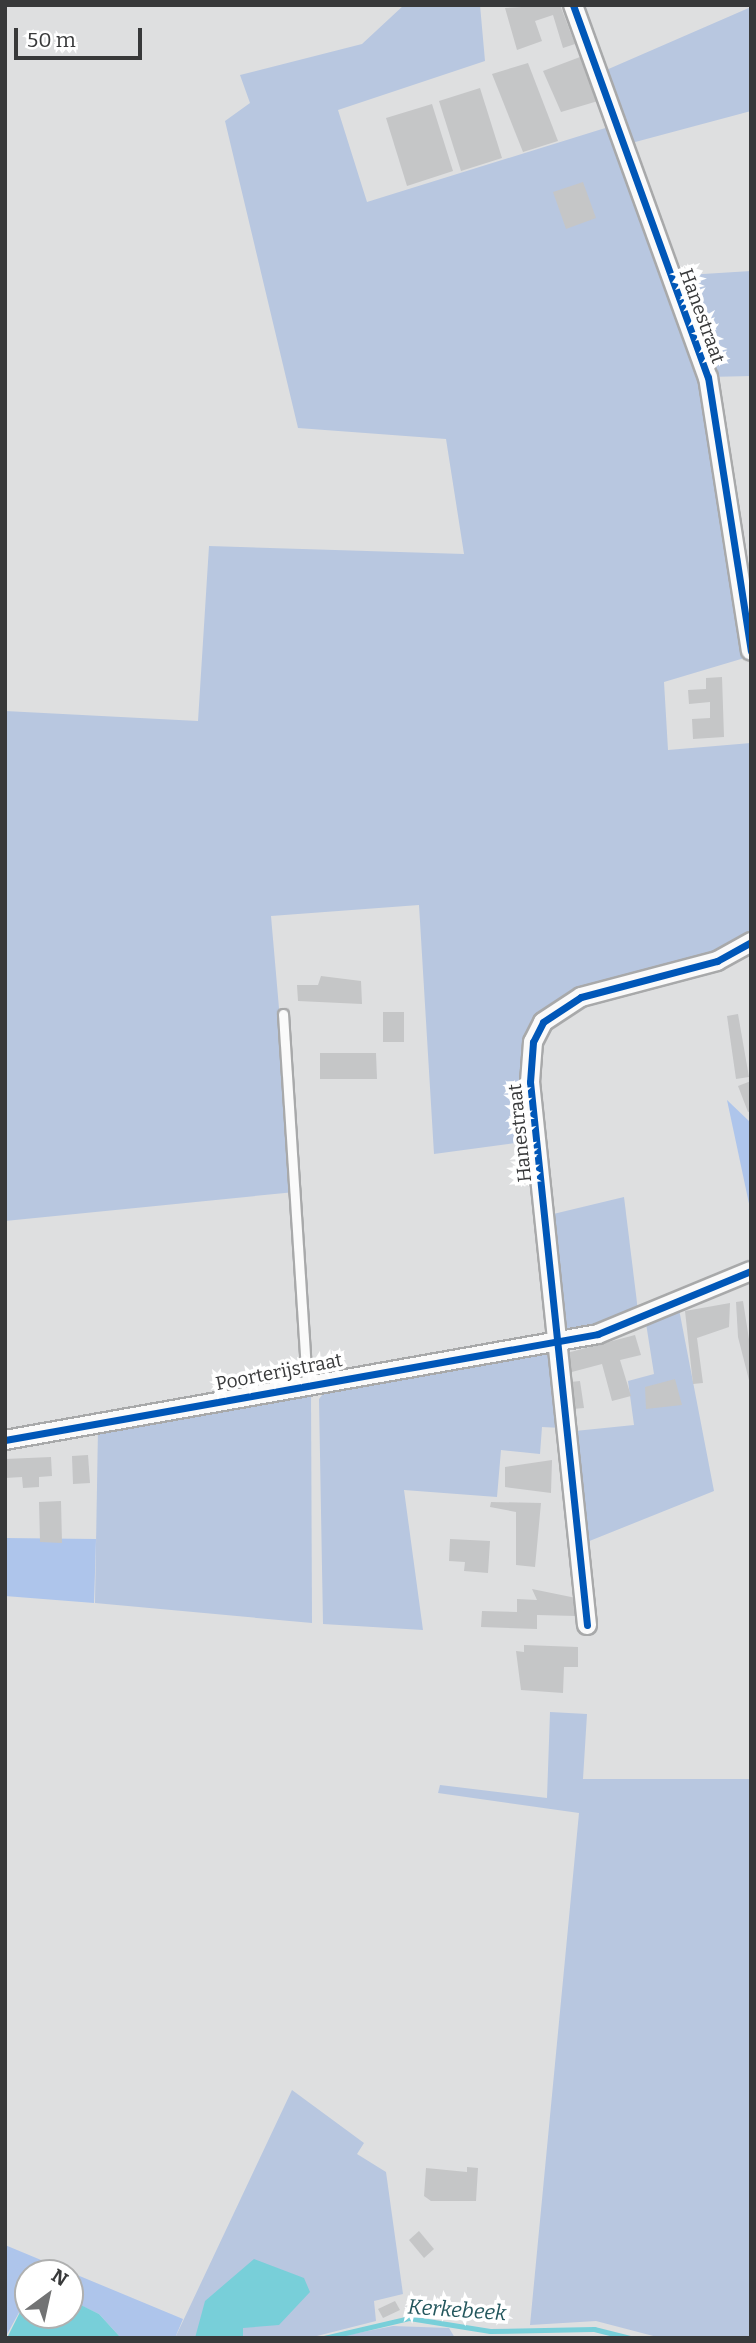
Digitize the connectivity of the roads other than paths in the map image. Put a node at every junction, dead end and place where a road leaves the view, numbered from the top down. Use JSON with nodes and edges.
{"nodes":[{"id":1,"x":573,"y":5,"type":"edge"},
{"id":2,"x":751,"y":651,"type":"edge"},
{"id":3,"x":751,"y":942,"type":"edge"},
{"id":4,"x":283,"y":1014,"type":"dead end"},
{"id":5,"x":751,"y":1271,"type":"edge"},
{"id":6,"x":559,"y":1342,"type":"junction"},
{"id":7,"x":307,"y":1383,"type":"junction"},
{"id":8,"x":5,"y":1440,"type":"edge"},
{"id":9,"x":587,"y":1625,"type":"dead end"}],
"edges":[{"from":1,"to":2,"type":"street","name":"Hanestraat"},
{"from":3,"to":6,"type":"street","name":"Hanestraat"},
{"from":4,"to":7,"type":"lane"},
{"from":5,"to":6,"type":"street","name":"Poorterijstraat"},
{"from":6,"to":7,"type":"street","name":"Poorterijstraat"},
{"from":6,"to":9,"type":"street"},
{"from":7,"to":8,"type":"street","name":"Poorterijstraat"}]}
